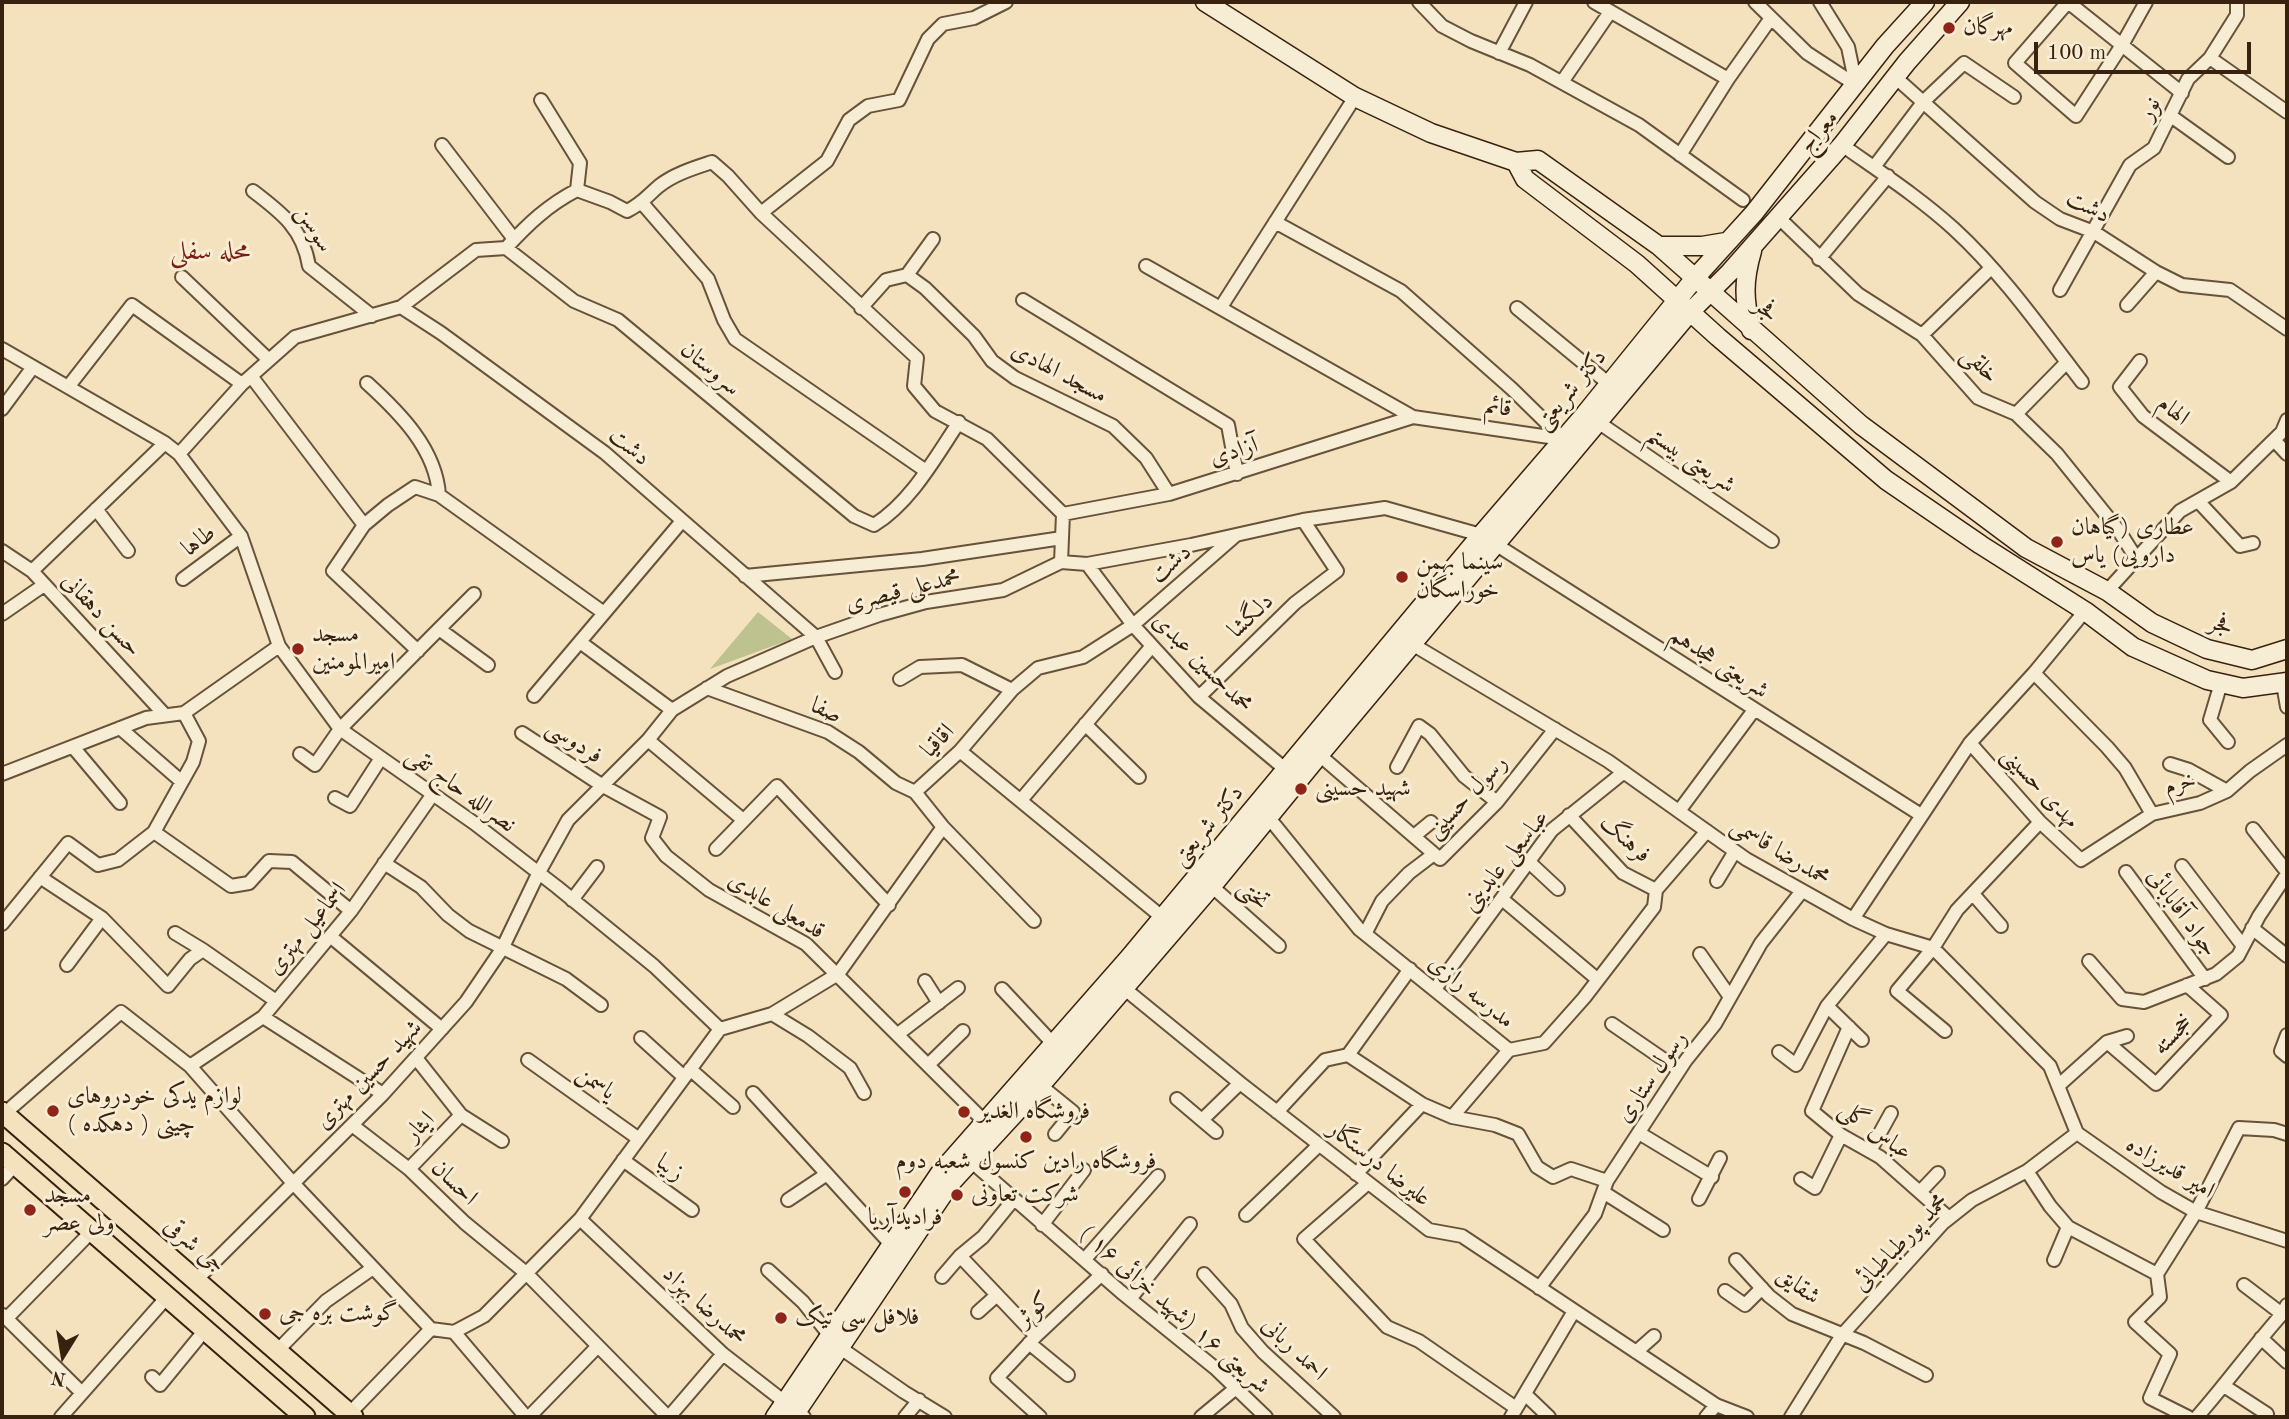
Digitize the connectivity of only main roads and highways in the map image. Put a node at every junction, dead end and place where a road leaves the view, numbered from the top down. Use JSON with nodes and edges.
{"nodes":[{"id":1,"x":1205,"y":2,"type":"edge"},
{"id":2,"x":1925,"y":2,"type":"edge"},
{"id":3,"x":1960,"y":2,"type":"edge"},
{"id":4,"x":1516,"y":162,"type":"junction"},
{"id":5,"x":1726,"y":242,"type":"junction"},
{"id":6,"x":1658,"y":246,"type":"junction"},
{"id":7,"x":1753,"y":246,"type":"junction"},
{"id":8,"x":1695,"y":278,"type":"junction"},
{"id":9,"x":1710,"y":291,"type":"junction"},
{"id":10,"x":1683,"y":306,"type":"junction"},
{"id":11,"x":1706,"y":326,"type":"junction"},
{"id":12,"x":1676,"y":329,"type":"junction"},
{"id":13,"x":1751,"y":330,"type":"junction"},
{"id":14,"x":1615,"y":389,"type":"junction"},
{"id":15,"x":2106,"y":591,"type":"junction"},
{"id":16,"x":2085,"y":611,"type":"junction"},
{"id":17,"x":2287,"y":649,"type":"edge"},
{"id":18,"x":2285,"y":683,"type":"edge"},
{"id":19,"x":3,"y":1113,"type":"edge"},
{"id":20,"x":6,"y":1166,"type":"edge"},
{"id":21,"x":791,"y":1413,"type":"edge"},
{"id":22,"x":351,"y":1415,"type":"edge"},
{"id":23,"x":305,"y":1417,"type":"edge"}],
"edges":[{"from":1,"to":4,"type":"main road","name":"فجر"},
{"from":2,"to":5,"type":"main road","name":"معراج"},
{"from":3,"to":7,"type":"main road","name":"معراج"},
{"from":4,"to":6,"type":"main road","name":"فجر"},
{"from":4,"to":10,"type":"main road"},
{"from":5,"to":6,"type":"main road"},
{"from":5,"to":8,"type":"main road","name":"معراج"},
{"from":6,"to":8,"type":"main road","name":"فجر"},
{"from":7,"to":9,"type":"main road","name":"معراج"},
{"from":7,"to":13,"type":"main road"},
{"from":8,"to":9,"type":"main road","name":"فجر"},
{"from":8,"to":10,"type":"main road","name":"دکتر شریعتی"},
{"from":9,"to":10,"type":"main road","name":"دکتر شریعتی"},
{"from":9,"to":13,"type":"main road","name":"فجر"},
{"from":10,"to":11,"type":"main road"},
{"from":10,"to":12,"type":"main road","name":"دکتر شریعتی"},
{"from":10,"to":14,"type":"main road","name":"دکتر شریعتی"},
{"from":11,"to":12,"type":"main road"},
{"from":11,"to":16,"type":"main road"},
{"from":12,"to":14,"type":"main road","name":"دکتر شریعتی"},
{"from":13,"to":15,"type":"main road","name":"فجر"},
{"from":14,"to":21,"type":"main road","name":"دکتر شریعتی"},
{"from":15,"to":16,"type":"main road"},
{"from":15,"to":17,"type":"main road","name":"فجر"},
{"from":16,"to":18,"type":"main road"},
{"from":19,"to":22,"type":"main road","name":"جی شرقی"},
{"from":20,"to":23,"type":"main road"}]}
